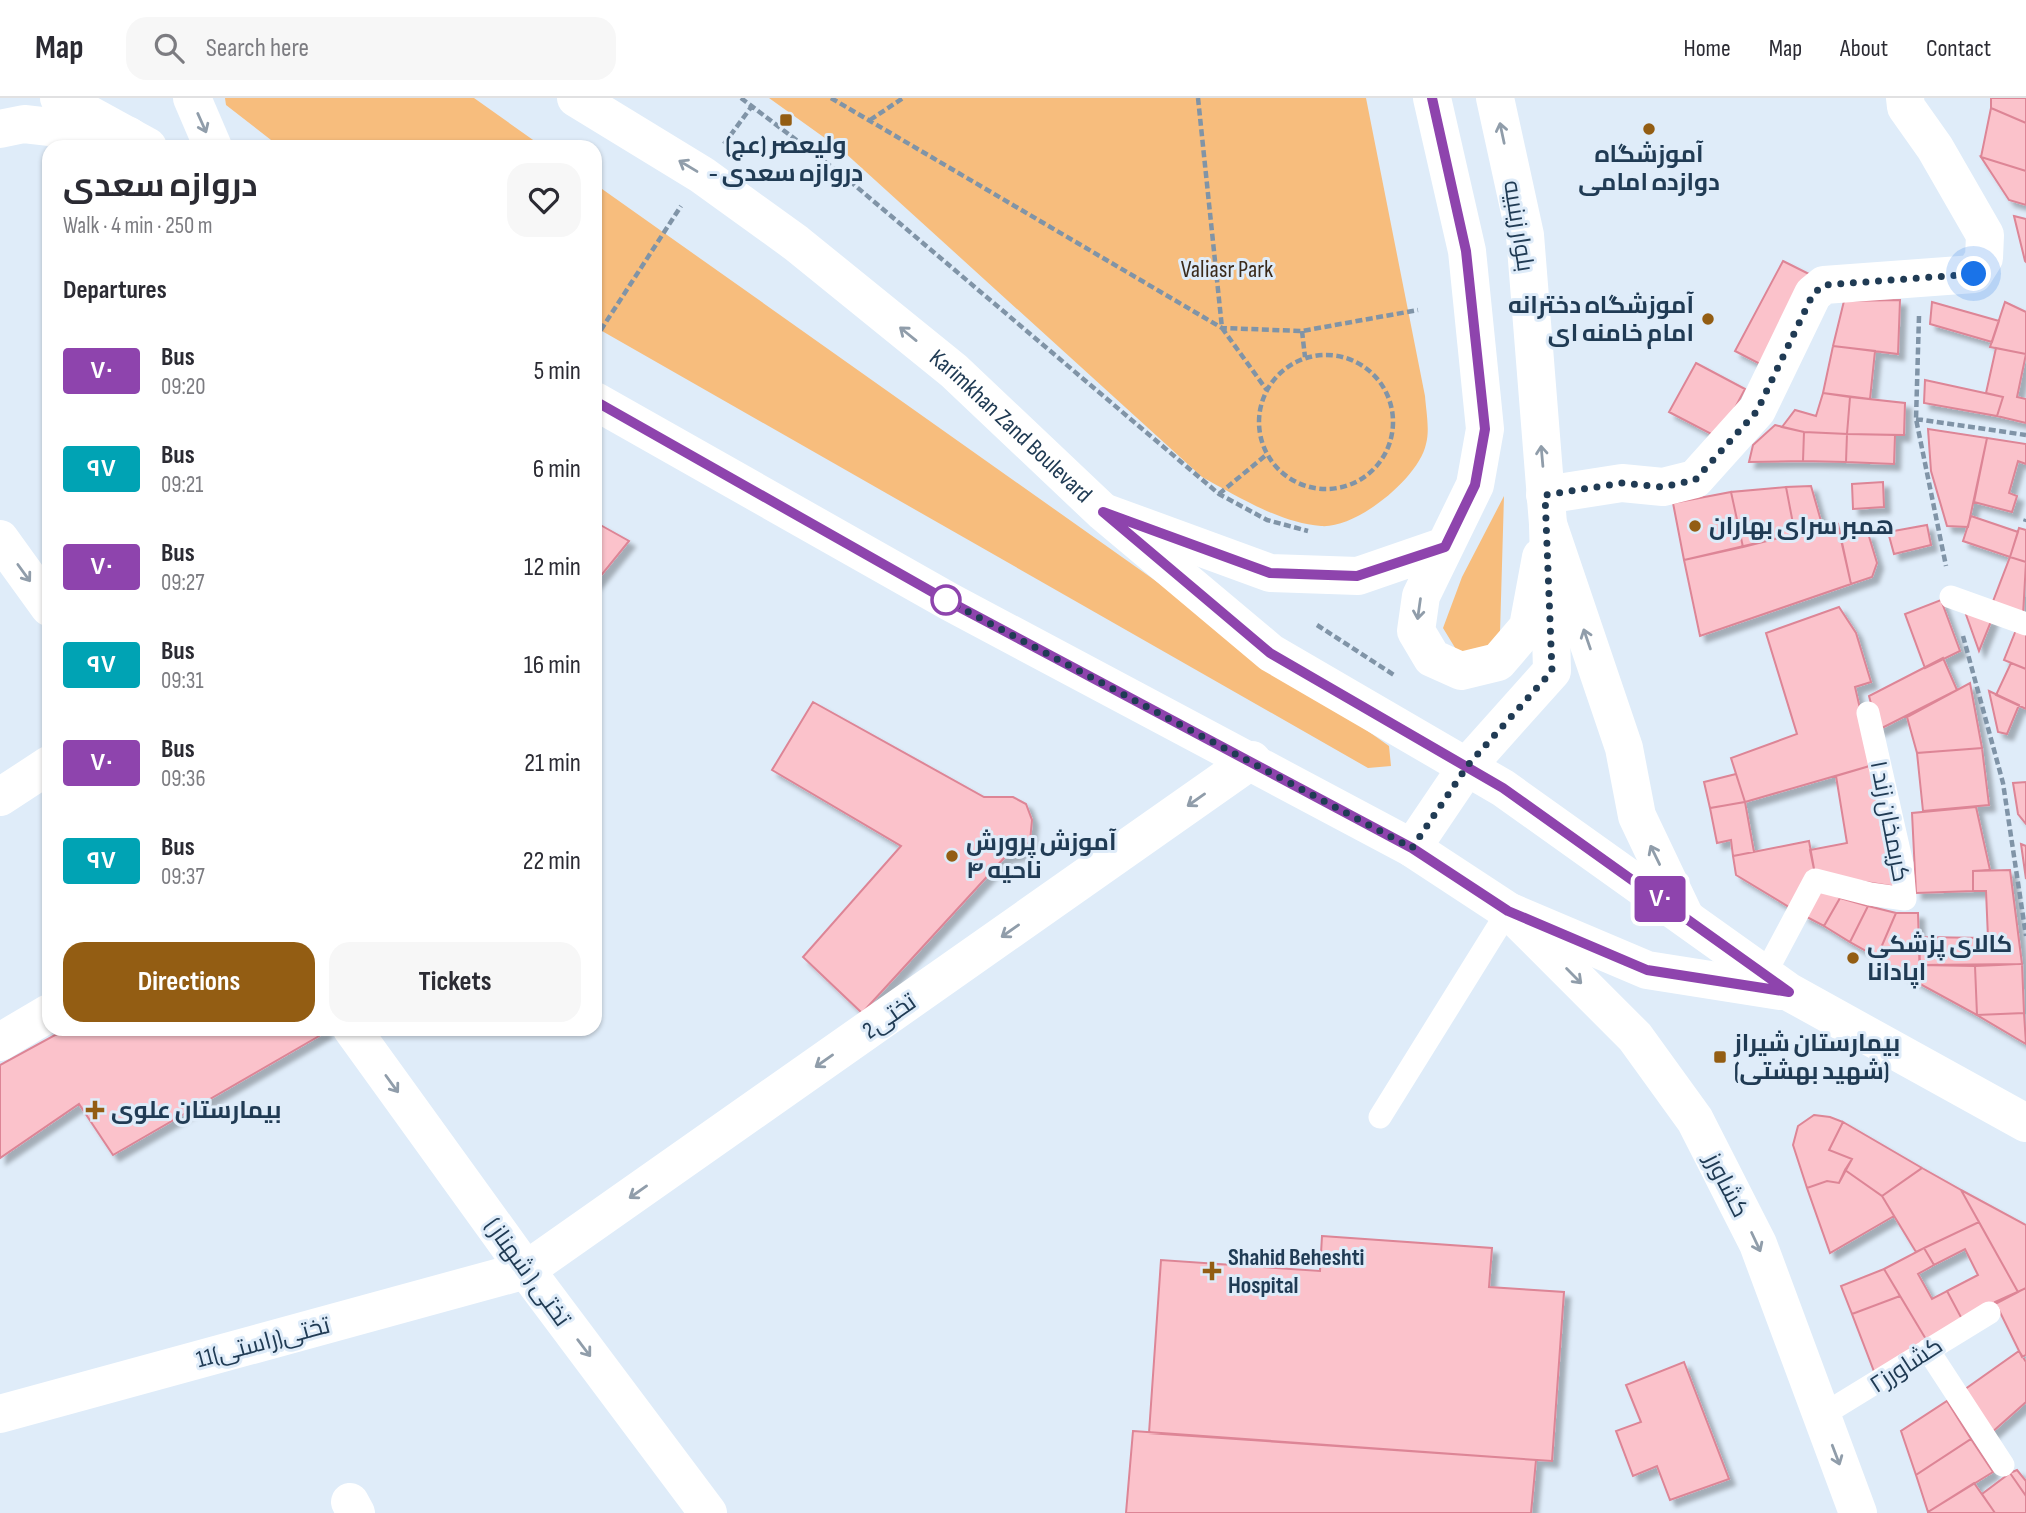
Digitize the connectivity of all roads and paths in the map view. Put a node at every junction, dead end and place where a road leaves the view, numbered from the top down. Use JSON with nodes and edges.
{"nodes":[{"id":1,"x":59,"y":98,"type":"edge"},
{"id":2,"x":192,"y":98,"type":"edge"},
{"id":3,"x":576,"y":98,"type":"edge"},
{"id":4,"x":741,"y":98,"type":"edge"},
{"id":5,"x":831,"y":98,"type":"edge"},
{"id":6,"x":903,"y":98,"type":"edge"},
{"id":7,"x":1198,"y":98,"type":"edge"},
{"id":8,"x":1432,"y":98,"type":"edge"},
{"id":9,"x":1495,"y":98,"type":"edge"},
{"id":10,"x":1905,"y":98,"type":"edge"},
{"id":11,"x":752,"y":106,"type":"junction"},
{"id":12,"x":870,"y":120,"type":"junction"},
{"id":13,"x":0,"y":129,"type":"edge"},
{"id":14,"x":125,"y":140,"type":"edge"},
{"id":15,"x":134,"y":140,"type":"edge"},
{"id":16,"x":211,"y":140,"type":"edge"},
{"id":17,"x":702,"y":175,"type":"junction"},
{"id":18,"x":1418,"y":310,"type":"dead end"},
{"id":19,"x":602,"y":327,"type":"edge"},
{"id":20,"x":1222,"y":328,"type":"junction"},
{"id":21,"x":1302,"y":331,"type":"junction"},
{"id":22,"x":1305,"y":357,"type":"junction"},
{"id":23,"x":1266,"y":389,"type":"junction"},
{"id":24,"x":602,"y":405,"type":"edge"},
{"id":25,"x":1916,"y":419,"type":"dead end"},
{"id":26,"x":2026,"y":435,"type":"edge"},
{"id":27,"x":1266,"y":455,"type":"junction"},
{"id":28,"x":1219,"y":494,"type":"junction"},
{"id":29,"x":1546,"y":509,"type":"junction"},
{"id":30,"x":1103,"y":512,"type":"junction"},
{"id":31,"x":1308,"y":531,"type":"dead end"},
{"id":32,"x":0,"y":539,"type":"edge"},
{"id":33,"x":1445,"y":547,"type":"junction"},
{"id":34,"x":42,"y":597,"type":"edge"},
{"id":35,"x":1951,"y":597,"type":"dead end"},
{"id":36,"x":2026,"y":624,"type":"edge"},
{"id":37,"x":1868,"y":713,"type":"dead end"},
{"id":38,"x":1252,"y":760,"type":"junction"},
{"id":39,"x":1468,"y":765,"type":"junction"},
{"id":40,"x":42,"y":770,"type":"edge"},
{"id":41,"x":0,"y":797,"type":"edge"},
{"id":42,"x":1412,"y":848,"type":"junction"},
{"id":43,"x":1508,"y":911,"type":"junction"},
{"id":44,"x":1685,"y":917,"type":"junction"},
{"id":45,"x":1777,"y":983,"type":"junction"},
{"id":46,"x":42,"y":1017,"type":"edge"},
{"id":47,"x":357,"y":1036,"type":"edge"},
{"id":48,"x":0,"y":1042,"type":"edge"},
{"id":49,"x":1380,"y":1117,"type":"dead end"},
{"id":50,"x":2026,"y":1123,"type":"edge"},
{"id":51,"x":526,"y":1270,"type":"junction"},
{"id":52,"x":1989,"y":1313,"type":"dead end"},
{"id":53,"x":1928,"y":1350,"type":"junction"},
{"id":54,"x":0,"y":1414,"type":"edge"},
{"id":55,"x":1821,"y":1416,"type":"junction"},
{"id":56,"x":2003,"y":1465,"type":"dead end"},
{"id":57,"x":708,"y":1513,"type":"edge"},
{"id":58,"x":1858,"y":1513,"type":"edge"}],
"edges":[{"from":1,"to":15,"type":"main road"},
{"from":2,"to":16,"type":"main road","one_way":true},
{"from":17,"to":3,"type":"main road","name":"Karimkhan Zand Boulevard","one_way":true},
{"from":4,"to":11,"type":"path"},
{"from":5,"to":12,"type":"path"},
{"from":6,"to":12,"type":"path"},
{"from":7,"to":20,"type":"path"},
{"from":8,"to":33,"type":"main road"},
{"from":29,"to":9,"type":"main road","name":"بلوار زینبیه","one_way":true},
{"from":10,"to":29,"type":"main road"},
{"from":11,"to":17,"type":"path"},
{"from":11,"to":28,"type":"path"},
{"from":12,"to":20,"type":"path"},
{"from":13,"to":14,"type":"main road"},
{"from":17,"to":19,"type":"path"},
{"from":30,"to":17,"type":"main road","name":"Karimkhan Zand Boulevard","one_way":true},
{"from":18,"to":21,"type":"path"},
{"from":20,"to":21,"type":"path"},
{"from":20,"to":23,"type":"path"},
{"from":21,"to":22,"type":"path"},
{"from":22,"to":23,"type":"path"},
{"from":22,"to":27,"type":"path"},
{"from":23,"to":27,"type":"path"},
{"from":24,"to":38,"type":"main road","name":"Karimkhan Zand Boulevard"},
{"from":25,"to":26,"type":"path"},
{"from":27,"to":28,"type":"path"},
{"from":28,"to":31,"type":"path"},
{"from":33,"to":29,"type":"main road","one_way":true},
{"from":29,"to":39,"type":"main road"},
{"from":44,"to":29,"type":"main road","one_way":true},
{"from":30,"to":33,"type":"main road"},
{"from":30,"to":39,"type":"main road","name":"Karimkhan Zand Boulevard"},
{"from":32,"to":34,"type":"main road","one_way":true},
{"from":35,"to":36,"type":"lane"},
{"from":37,"to":45,"type":"lane","name":"کریمخان زند ۱"},
{"from":38,"to":42,"type":"main road","name":"Karimkhan Zand Boulevard"},
{"from":38,"to":51,"type":"main road","name":"2تختی","one_way":true},
{"from":39,"to":42,"type":"main road"},
{"from":39,"to":44,"type":"main road","name":"Karimkhan Zand Boulevard"},
{"from":40,"to":41,"type":"main road"},
{"from":42,"to":43,"type":"main road","name":"Karimkhan Zand Boulevard"},
{"from":43,"to":45,"type":"main road","name":"Karimkhan Zand Boulevard"},
{"from":43,"to":49,"type":"lane"},
{"from":43,"to":55,"type":"main road","name":"کشاورز","one_way":true},
{"from":44,"to":45,"type":"main road","name":"Karimkhan Zand Boulevard"},
{"from":45,"to":50,"type":"main road","name":"Karimkhan Zand Boulevard"},
{"from":46,"to":48,"type":"main road"},
{"from":47,"to":51,"type":"main road","name":"تختی ( شهناز )","one_way":true},
{"from":51,"to":54,"type":"main road","name":"11تختی(راستی)"},
{"from":51,"to":57,"type":"main road","name":"تختی ( شهناز )","one_way":true},
{"from":52,"to":53,"type":"lane","name":"کشاورز۲"},
{"from":53,"to":55,"type":"lane","name":"کشاورز۲"},
{"from":53,"to":56,"type":"lane"},
{"from":55,"to":58,"type":"main road","name":"کشاورز","one_way":true}]}
